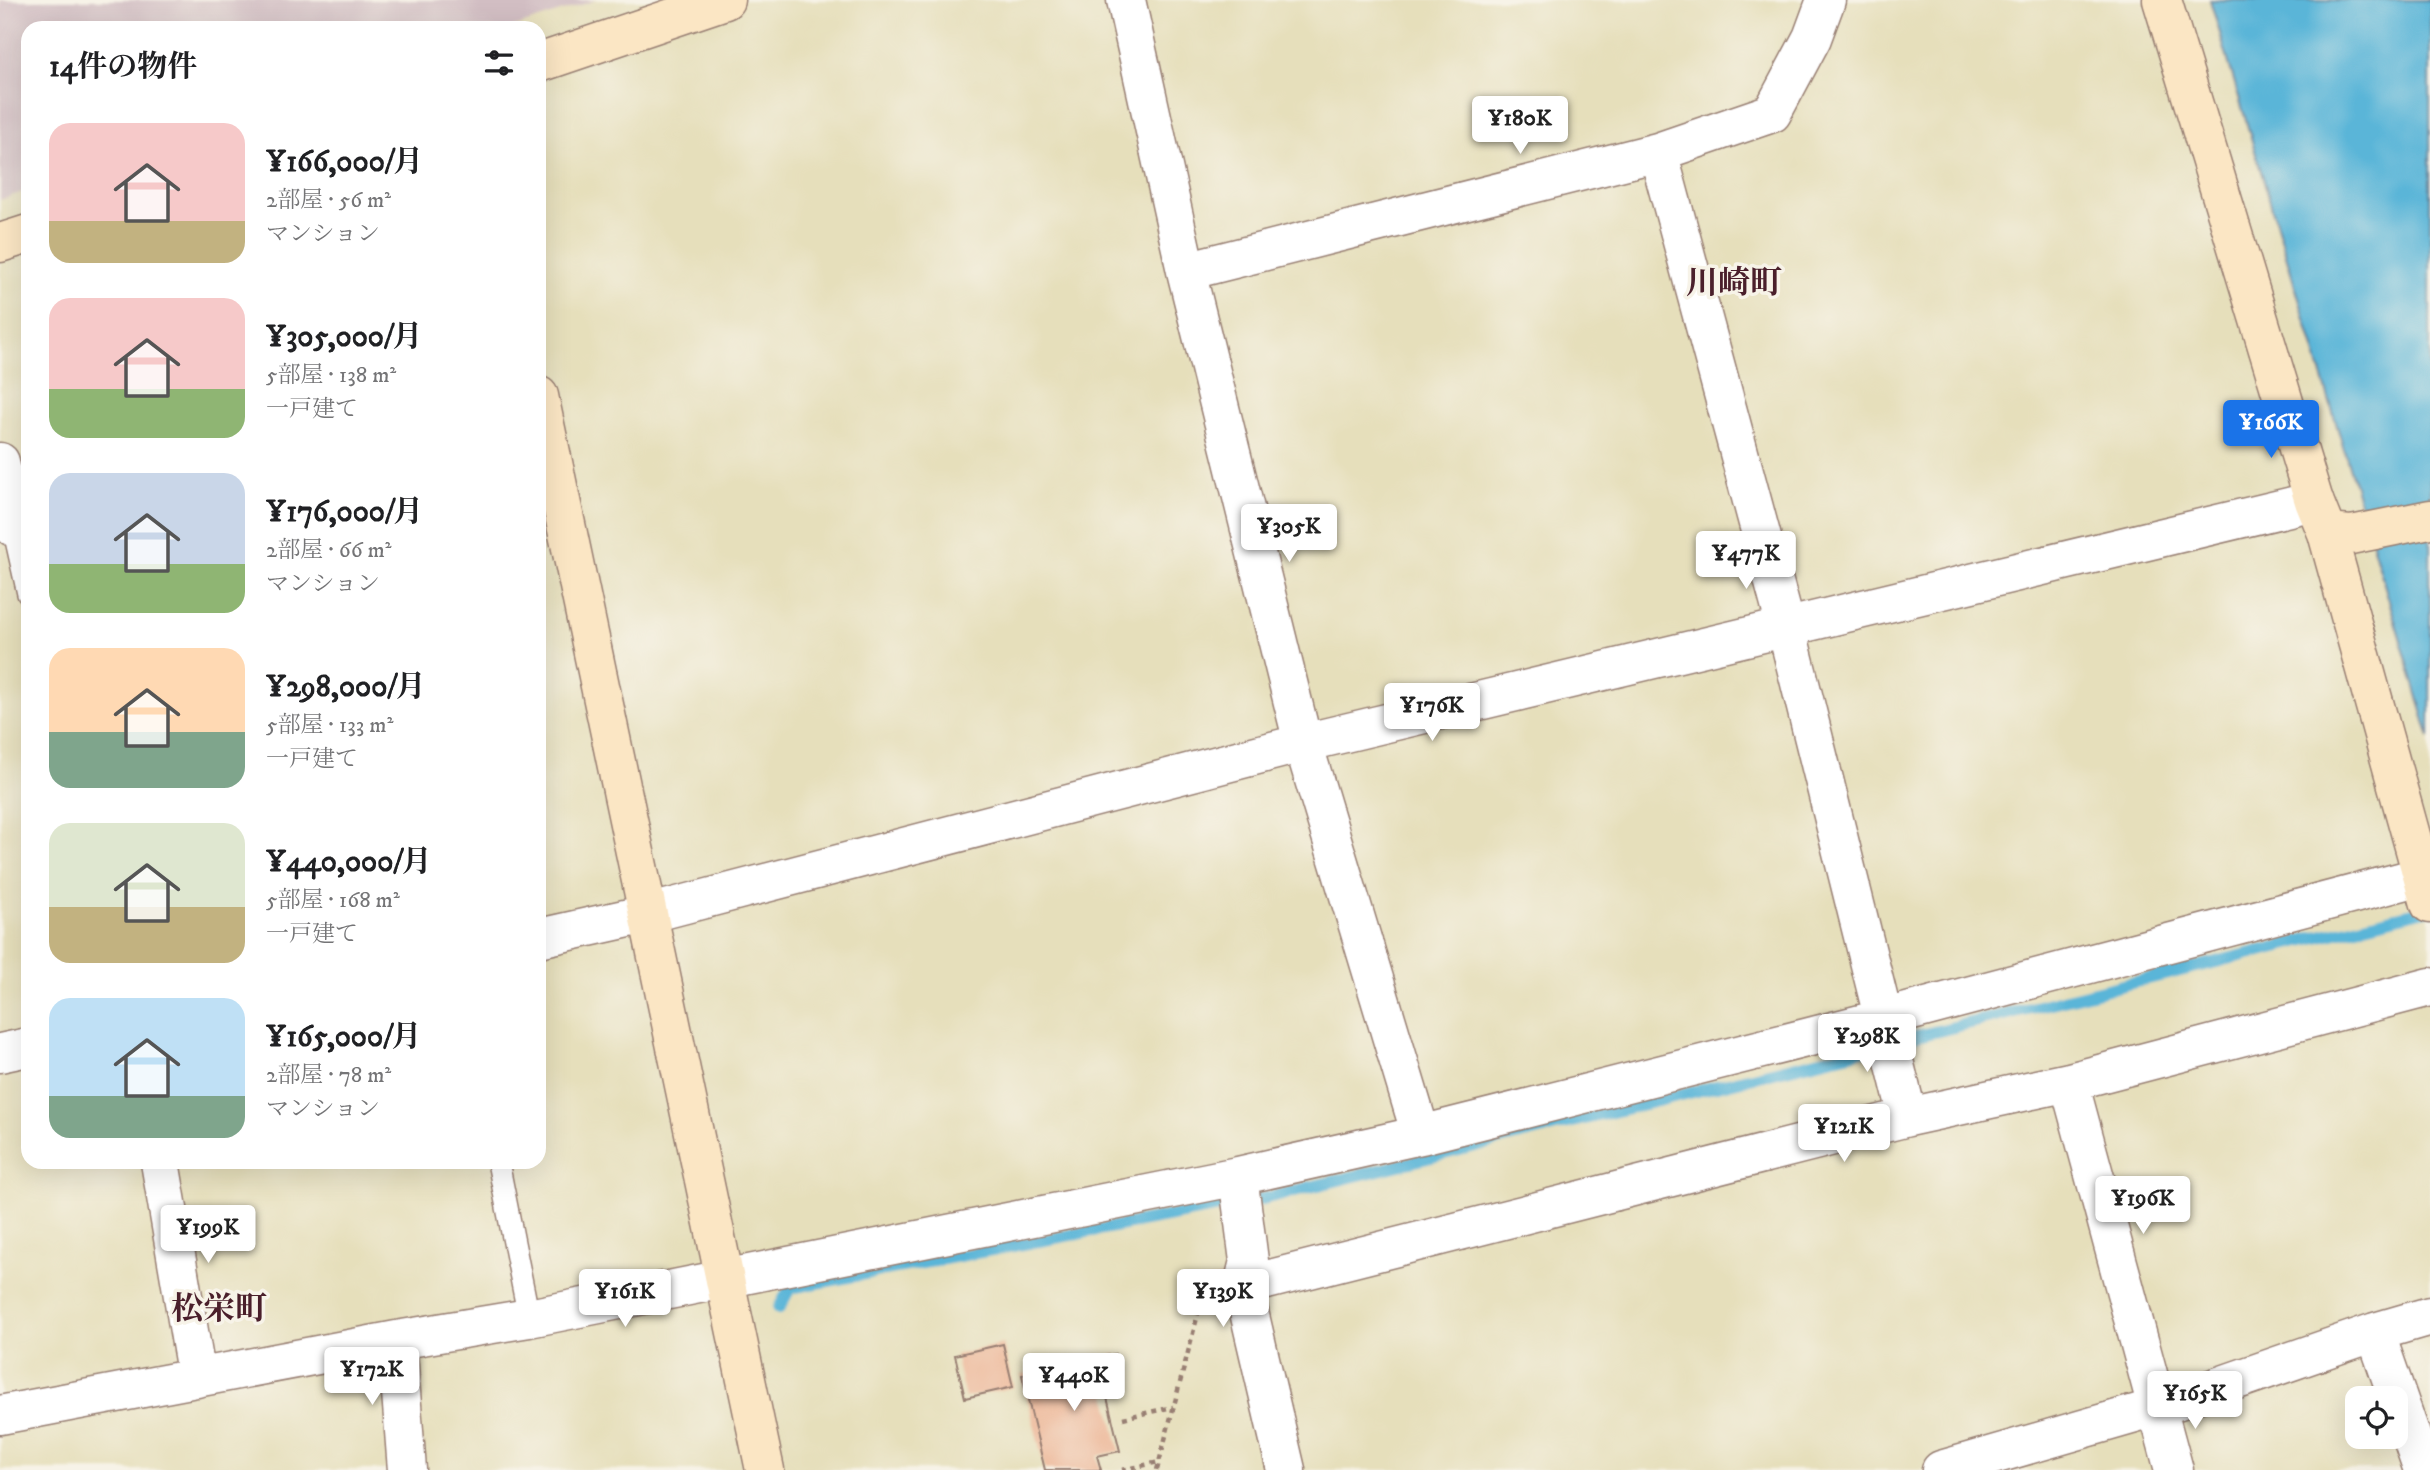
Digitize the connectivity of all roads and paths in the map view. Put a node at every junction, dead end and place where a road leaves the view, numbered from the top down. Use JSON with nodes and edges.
{"nodes":[{"id":1,"x":725,"y":0,"type":"edge"},
{"id":2,"x":1126,"y":0,"type":"edge"},
{"id":3,"x":1826,"y":0,"type":"edge"},
{"id":4,"x":2162,"y":0,"type":"edge"},
{"id":5,"x":546,"y":61,"type":"edge"},
{"id":6,"x":1658,"y":152,"type":"junction"},
{"id":7,"x":21,"y":236,"type":"edge"},
{"id":8,"x":0,"y":243,"type":"edge"},
{"id":9,"x":1186,"y":271,"type":"junction"},
{"id":10,"x":546,"y":437,"type":"edge"},
{"id":11,"x":0,"y":462,"type":"edge"},
{"id":12,"x":2430,"y":519,"type":"edge"},
{"id":13,"x":2331,"y":523,"type":"junction"},
{"id":14,"x":14,"y":527,"type":"edge"},
{"id":15,"x":21,"y":560,"type":"edge"},
{"id":16,"x":1786,"y":627,"type":"junction"},
{"id":17,"x":1303,"y":743,"type":"junction"},
{"id":18,"x":2426,"y":890,"type":"edge"},
{"id":19,"x":647,"y":914,"type":"junction"},
{"id":20,"x":546,"y":936,"type":"edge"},
{"id":21,"x":2430,"y":987,"type":"edge"},
{"id":22,"x":1885,"y":1017,"type":"junction"},
{"id":23,"x":21,"y":1048,"type":"edge"},
{"id":24,"x":0,"y":1053,"type":"edge"},
{"id":25,"x":2069,"y":1082,"type":"junction"},
{"id":26,"x":1908,"y":1117,"type":"junction"},
{"id":27,"x":1421,"y":1135,"type":"junction"},
{"id":28,"x":161,"y":1169,"type":"edge"},
{"id":29,"x":499,"y":1169,"type":"edge"},
{"id":30,"x":1238,"y":1176,"type":"junction"},
{"id":31,"x":726,"y":1279,"type":"junction"},
{"id":32,"x":1227,"y":1291,"type":"junction"},
{"id":33,"x":2430,"y":1316,"type":"edge"},
{"id":34,"x":529,"y":1318,"type":"junction"},
{"id":35,"x":2375,"y":1332,"type":"junction"},
{"id":36,"x":397,"y":1340,"type":"junction"},
{"id":37,"x":197,"y":1378,"type":"junction"},
{"id":38,"x":1173,"y":1407,"type":"junction"},
{"id":39,"x":2159,"y":1407,"type":"junction"},
{"id":40,"x":0,"y":1415,"type":"edge"},
{"id":41,"x":1123,"y":1418,"type":"dead end"},
{"id":42,"x":1159,"y":1462,"type":"junction"},
{"id":43,"x":407,"y":1470,"type":"edge"},
{"id":44,"x":765,"y":1470,"type":"edge"},
{"id":45,"x":1122,"y":1470,"type":"edge"},
{"id":46,"x":1157,"y":1470,"type":"edge"},
{"id":47,"x":1286,"y":1470,"type":"edge"},
{"id":48,"x":1941,"y":1470,"type":"edge"},
{"id":49,"x":2174,"y":1470,"type":"edge"},
{"id":50,"x":2423,"y":1470,"type":"edge"}],
"edges":[{"from":1,"to":5,"type":"street"},
{"from":2,"to":9,"type":"street"},
{"from":3,"to":6,"type":"street"},
{"from":4,"to":13,"type":"street"},
{"from":6,"to":9,"type":"street"},
{"from":6,"to":16,"type":"street"},
{"from":7,"to":8,"type":"street"},
{"from":9,"to":17,"type":"street"},
{"from":10,"to":19,"type":"street"},
{"from":11,"to":14,"type":"street"},
{"from":12,"to":13,"type":"street"},
{"from":13,"to":16,"type":"street"},
{"from":13,"to":18,"type":"street"},
{"from":14,"to":15,"type":"lane"},
{"from":16,"to":17,"type":"street"},
{"from":16,"to":22,"type":"street"},
{"from":17,"to":19,"type":"street"},
{"from":17,"to":27,"type":"street"},
{"from":18,"to":22,"type":"street"},
{"from":19,"to":20,"type":"street"},
{"from":19,"to":31,"type":"street"},
{"from":21,"to":25,"type":"street"},
{"from":22,"to":26,"type":"street"},
{"from":22,"to":27,"type":"street"},
{"from":23,"to":24,"type":"street"},
{"from":25,"to":26,"type":"street"},
{"from":25,"to":39,"type":"street"},
{"from":26,"to":32,"type":"street"},
{"from":27,"to":30,"type":"street"},
{"from":28,"to":37,"type":"street"},
{"from":29,"to":34,"type":"lane"},
{"from":30,"to":31,"type":"street"},
{"from":30,"to":32,"type":"street"},
{"from":31,"to":34,"type":"street"},
{"from":31,"to":44,"type":"street"},
{"from":32,"to":38,"type":"path"},
{"from":32,"to":47,"type":"street"},
{"from":33,"to":35,"type":"street"},
{"from":34,"to":36,"type":"street"},
{"from":35,"to":39,"type":"street"},
{"from":35,"to":50,"type":"street"},
{"from":36,"to":37,"type":"street"},
{"from":36,"to":43,"type":"street"},
{"from":37,"to":40,"type":"street"},
{"from":38,"to":41,"type":"path"},
{"from":38,"to":42,"type":"path"},
{"from":39,"to":48,"type":"street"},
{"from":39,"to":49,"type":"street"},
{"from":42,"to":45,"type":"path"},
{"from":42,"to":46,"type":"path"}]}
